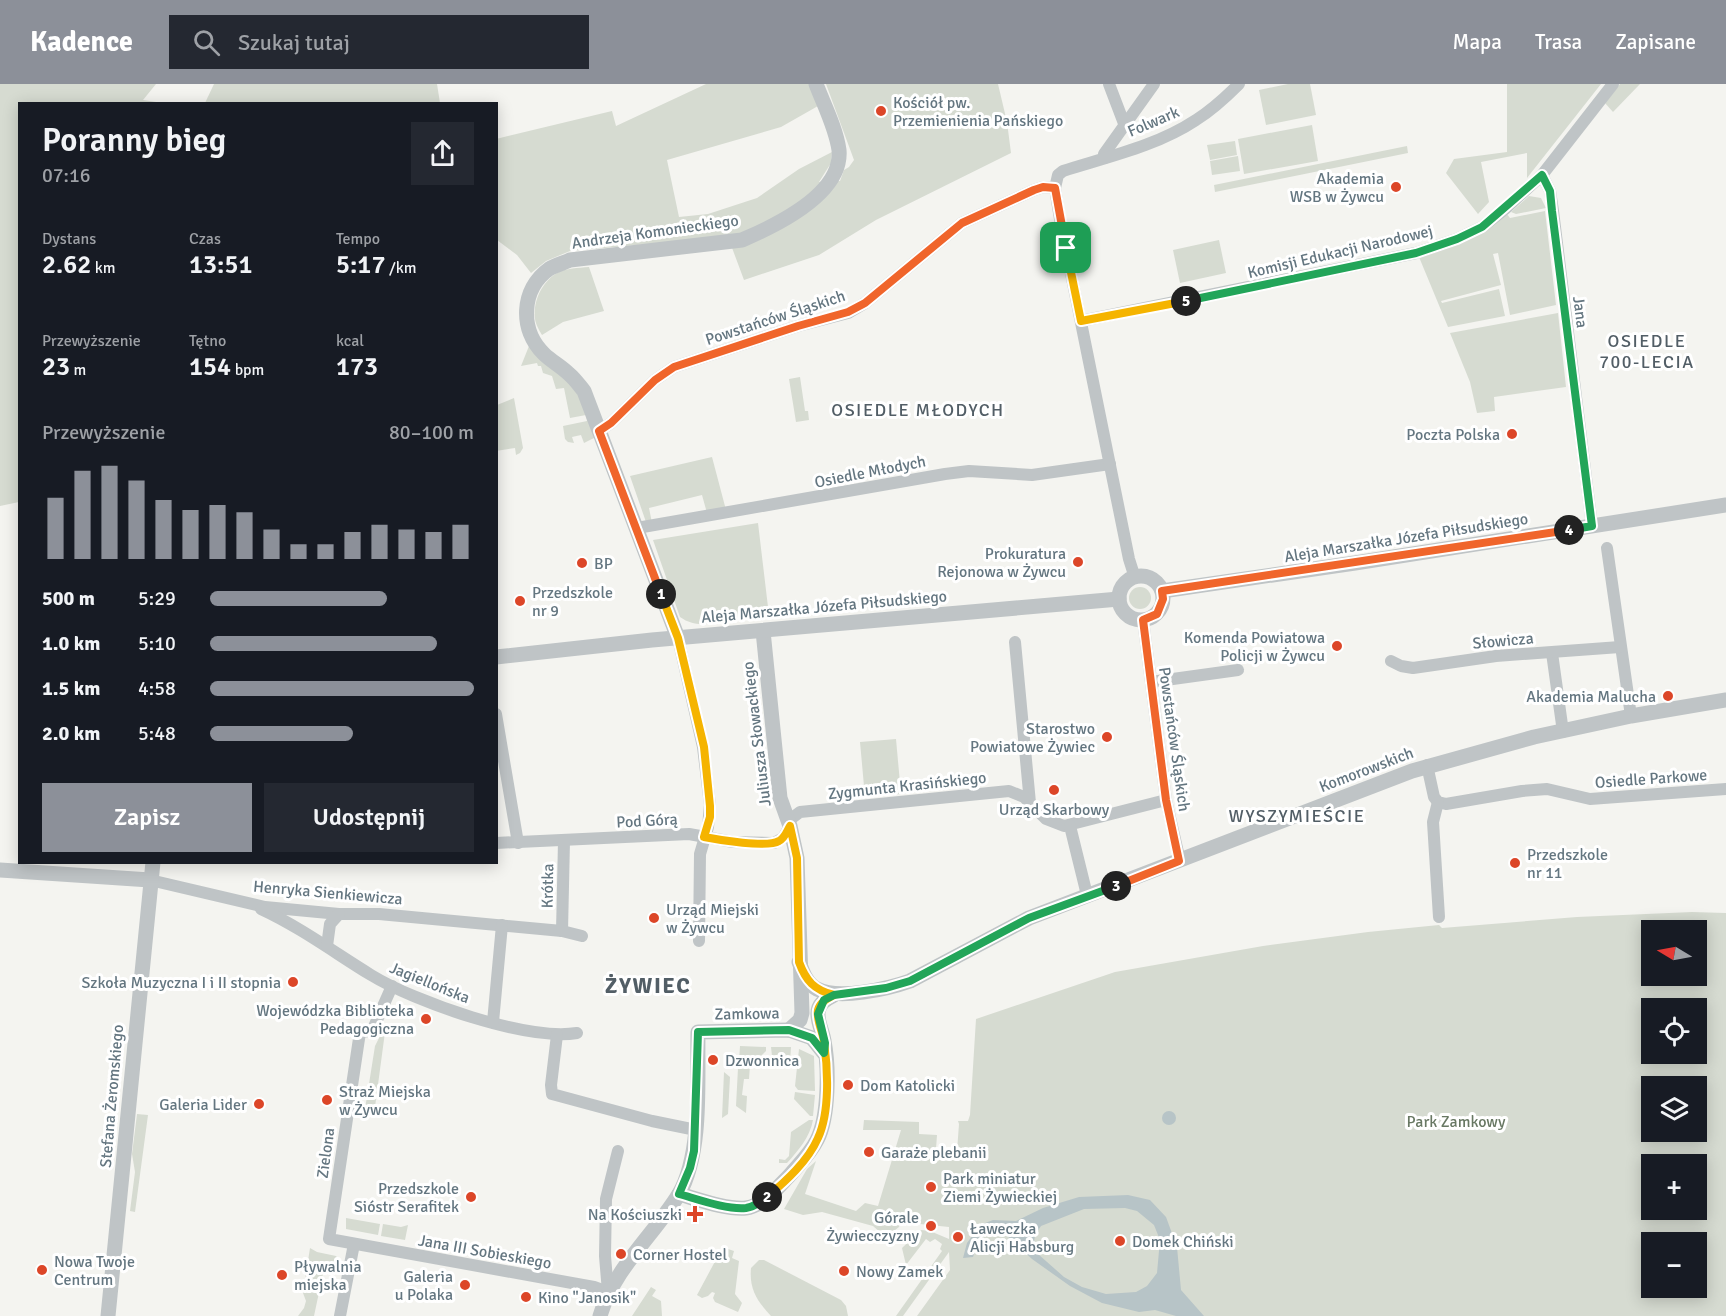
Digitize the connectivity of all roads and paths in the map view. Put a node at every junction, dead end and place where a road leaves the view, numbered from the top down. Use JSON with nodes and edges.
{"nodes":[{"id":1,"x":816,"y":84,"type":"edge"},
{"id":2,"x":1109,"y":84,"type":"edge"},
{"id":3,"x":1154,"y":84,"type":"edge"},
{"id":4,"x":1239,"y":84,"type":"edge"},
{"id":5,"x":1613,"y":84,"type":"edge"},
{"id":6,"x":1125,"y":126,"type":"junction"},
{"id":7,"x":1105,"y":158,"type":"junction"},
{"id":8,"x":1542,"y":175,"type":"junction"},
{"id":9,"x":1055,"y":188,"type":"junction"},
{"id":10,"x":1081,"y":321,"type":"junction"},
{"id":11,"x":599,"y":431,"type":"junction"},
{"id":12,"x":1110,"y":464,"type":"junction"},
{"id":13,"x":1726,"y":505,"type":"edge"},
{"id":14,"x":1592,"y":526,"type":"junction"},
{"id":15,"x":637,"y":528,"type":"junction"},
{"id":16,"x":1607,"y":548,"type":"dead end"},
{"id":17,"x":1135,"y":578,"type":"junction"},
{"id":18,"x":1162,"y":591,"type":"junction"},
{"id":19,"x":1119,"y":599,"type":"junction"},
{"id":20,"x":1143,"y":620,"type":"junction"},
{"id":21,"x":763,"y":631,"type":"junction"},
{"id":22,"x":678,"y":638,"type":"junction"},
{"id":23,"x":1015,"y":642,"type":"dead end"},
{"id":24,"x":1620,"y":647,"type":"junction"},
{"id":25,"x":1551,"y":653,"type":"junction"},
{"id":26,"x":498,"y":657,"type":"edge"},
{"id":27,"x":1391,"y":661,"type":"dead end"},
{"id":28,"x":1238,"y":670,"type":"dead end"},
{"id":29,"x":1151,"y":682,"type":"junction"},
{"id":30,"x":1726,"y":700,"type":"edge"},
{"id":31,"x":1631,"y":716,"type":"junction"},
{"id":32,"x":498,"y":726,"type":"edge"},
{"id":33,"x":1563,"y":732,"type":"junction"},
{"id":34,"x":1428,"y":765,"type":"junction"},
{"id":35,"x":1726,"y":789,"type":"edge"},
{"id":36,"x":1166,"y":800,"type":"junction"},
{"id":37,"x":1438,"y":802,"type":"junction"},
{"id":38,"x":1030,"y":803,"type":"junction"},
{"id":39,"x":789,"y":823,"type":"junction"},
{"id":40,"x":1070,"y":826,"type":"junction"},
{"id":41,"x":704,"y":837,"type":"junction"},
{"id":42,"x":564,"y":842,"type":"junction"},
{"id":43,"x":498,"y":843,"type":"edge"},
{"id":44,"x":518,"y":843,"type":"junction"},
{"id":45,"x":1179,"y":861,"type":"junction"},
{"id":46,"x":153,"y":864,"type":"edge"},
{"id":47,"x":0,"y":870,"type":"edge"},
{"id":48,"x":150,"y":880,"type":"junction"},
{"id":49,"x":1087,"y":895,"type":"junction"},
{"id":50,"x":252,"y":905,"type":"junction"},
{"id":51,"x":339,"y":914,"type":"junction"},
{"id":52,"x":1439,"y":917,"type":"dead end"},
{"id":53,"x":502,"y":925,"type":"junction"},
{"id":54,"x":562,"y":931,"type":"junction"},
{"id":55,"x":582,"y":936,"type":"dead end"},
{"id":56,"x":699,"y":941,"type":"dead end"},
{"id":57,"x":327,"y":946,"type":"junction"},
{"id":58,"x":799,"y":962,"type":"junction"},
{"id":59,"x":392,"y":986,"type":"junction"},
{"id":60,"x":834,"y":995,"type":"junction"},
{"id":61,"x":493,"y":1022,"type":"junction"},
{"id":62,"x":789,"y":1030,"type":"junction"},
{"id":63,"x":577,"y":1033,"type":"dead end"},
{"id":64,"x":557,"y":1035,"type":"junction"},
{"id":65,"x":824,"y":1053,"type":"junction"},
{"id":66,"x":696,"y":1130,"type":"junction"},
{"id":67,"x":618,"y":1151,"type":"dead end"},
{"id":68,"x":679,"y":1194,"type":"junction"},
{"id":69,"x":354,"y":1244,"type":"junction"},
{"id":70,"x":609,"y":1292,"type":"junction"},
{"id":71,"x":108,"y":1316,"type":"edge"},
{"id":72,"x":340,"y":1316,"type":"edge"},
{"id":73,"x":600,"y":1316,"type":"edge"}],
"edges":[{"from":1,"to":11,"type":"street","name":"Andrzeja Komonieckiego"},
{"from":2,"to":6,"type":"street"},
{"from":3,"to":6,"type":"street","name":"Folwark"},
{"from":4,"to":7,"type":"street","name":"Folwark"},
{"from":5,"to":8,"type":"street","name":"Komisji Edukacji Narodowej"},
{"from":6,"to":7,"type":"street","name":"Folwark"},
{"from":7,"to":9,"type":"street","name":"Folwark"},
{"from":8,"to":10,"type":"street","name":"Komisji Edukacji Narodowej"},
{"from":8,"to":14,"type":"street","name":"Jana"},
{"from":9,"to":10,"type":"street"},
{"from":9,"to":11,"type":"street","name":"Powstańców Śląskich"},
{"from":10,"to":12,"type":"street"},
{"from":11,"to":15,"type":"street","name":"Andrzeja Komonieckiego"},
{"from":12,"to":15,"type":"street","name":"Osiedle Młodych"},
{"from":12,"to":17,"type":"street"},
{"from":13,"to":14,"type":"street","name":"Aleja Marszałka Józefa Piłsudskiego"},
{"from":14,"to":18,"type":"street","name":"Aleja Marszałka Józefa Piłsudskiego"},
{"from":15,"to":22,"type":"street","name":"Andrzeja Komonieckiego"},
{"from":16,"to":24,"type":"street"},
{"from":17,"to":18,"type":"street"},
{"from":17,"to":19,"type":"street"},
{"from":18,"to":20,"type":"street"},
{"from":19,"to":20,"type":"street"},
{"from":19,"to":21,"type":"street","name":"Aleja Marszałka Józefa Piłsudskiego"},
{"from":20,"to":29,"type":"street","name":"Powstańców Śląskich"},
{"from":21,"to":22,"type":"street","name":"Aleja Marszałka Józefa Piłsudskiego"},
{"from":21,"to":39,"type":"street","name":"Juliusza Słowackiego"},
{"from":22,"to":26,"type":"street","name":"Aleja Marszałka Józefa Piłsudskiego"},
{"from":22,"to":41,"type":"street","name":"Andrzeja Komonieckiego"},
{"from":23,"to":38,"type":"street"},
{"from":24,"to":25,"type":"street","name":"Słowicza"},
{"from":24,"to":31,"type":"street"},
{"from":25,"to":27,"type":"street","name":"Słowicza"},
{"from":25,"to":33,"type":"street"},
{"from":28,"to":29,"type":"street"},
{"from":29,"to":36,"type":"street","name":"Powstańców Śląskich"},
{"from":30,"to":31,"type":"street","name":"Komorowskich"},
{"from":31,"to":33,"type":"street","name":"Komorowskich"},
{"from":32,"to":44,"type":"street"},
{"from":33,"to":34,"type":"street","name":"Komorowskich"},
{"from":34,"to":37,"type":"street"},
{"from":34,"to":45,"type":"street","name":"Komorowskich"},
{"from":35,"to":37,"type":"street","name":"Osiedle Parkowe"},
{"from":36,"to":40,"type":"street"},
{"from":36,"to":45,"type":"street","name":"Powstańców Śląskich"},
{"from":37,"to":52,"type":"street"},
{"from":38,"to":39,"type":"street","name":"Zygmunta Krasińskiego"},
{"from":38,"to":40,"type":"street","name":"Zygmunta Krasińskiego"},
{"from":39,"to":41,"type":"street","name":"Pod Górą"},
{"from":39,"to":58,"type":"street","name":"Juliusza Słowackiego"},
{"from":40,"to":49,"type":"street"},
{"from":41,"to":42,"type":"street","name":"Pod Górą"},
{"from":41,"to":56,"type":"street","name":"Andrzeja Komonieckiego"},
{"from":42,"to":44,"type":"street","name":"Pod Górą"},
{"from":42,"to":54,"type":"street","name":"Krótka"},
{"from":43,"to":44,"type":"street","name":"Pod Górą"},
{"from":45,"to":49,"type":"street","name":"Komorowskich"},
{"from":46,"to":48,"type":"street"},
{"from":47,"to":48,"type":"street","name":"Henryka Sienkiewicza"},
{"from":48,"to":50,"type":"street","name":"Henryka Sienkiewicza"},
{"from":48,"to":71,"type":"street","name":"Stefana Żeromskiego"},
{"from":49,"to":60,"type":"street","name":"Komorowskich"},
{"from":50,"to":51,"type":"street","name":"Henryka Sienkiewicza"},
{"from":50,"to":57,"type":"street","name":"Jagiellońska"},
{"from":51,"to":53,"type":"street","name":"Henryka Sienkiewicza"},
{"from":51,"to":57,"type":"street"},
{"from":53,"to":54,"type":"street","name":"Henryka Sienkiewicza"},
{"from":53,"to":61,"type":"street"},
{"from":54,"to":55,"type":"street","name":"Henryka Sienkiewicza"},
{"from":57,"to":59,"type":"street","name":"Jagiellońska"},
{"from":58,"to":60,"type":"street"},
{"from":58,"to":62,"type":"street","name":"Juliusza Słowackiego"},
{"from":59,"to":61,"type":"street","name":"Jagiellońska"},
{"from":59,"to":69,"type":"street","name":"Zielona"},
{"from":60,"to":65,"type":"street"},
{"from":61,"to":64,"type":"street","name":"Jagiellońska"},
{"from":62,"to":65,"type":"street","name":"Zamkowa"},
{"from":62,"to":66,"type":"street","name":"Zamkowa"},
{"from":63,"to":64,"type":"street","name":"Jagiellońska"},
{"from":64,"to":66,"type":"street"},
{"from":65,"to":68,"type":"street"},
{"from":66,"to":68,"type":"street"},
{"from":67,"to":70,"type":"street"},
{"from":68,"to":70,"type":"street"},
{"from":69,"to":70,"type":"street","name":"Jana III Sobieskiego"},
{"from":69,"to":72,"type":"street"},
{"from":70,"to":73,"type":"street"}]}
